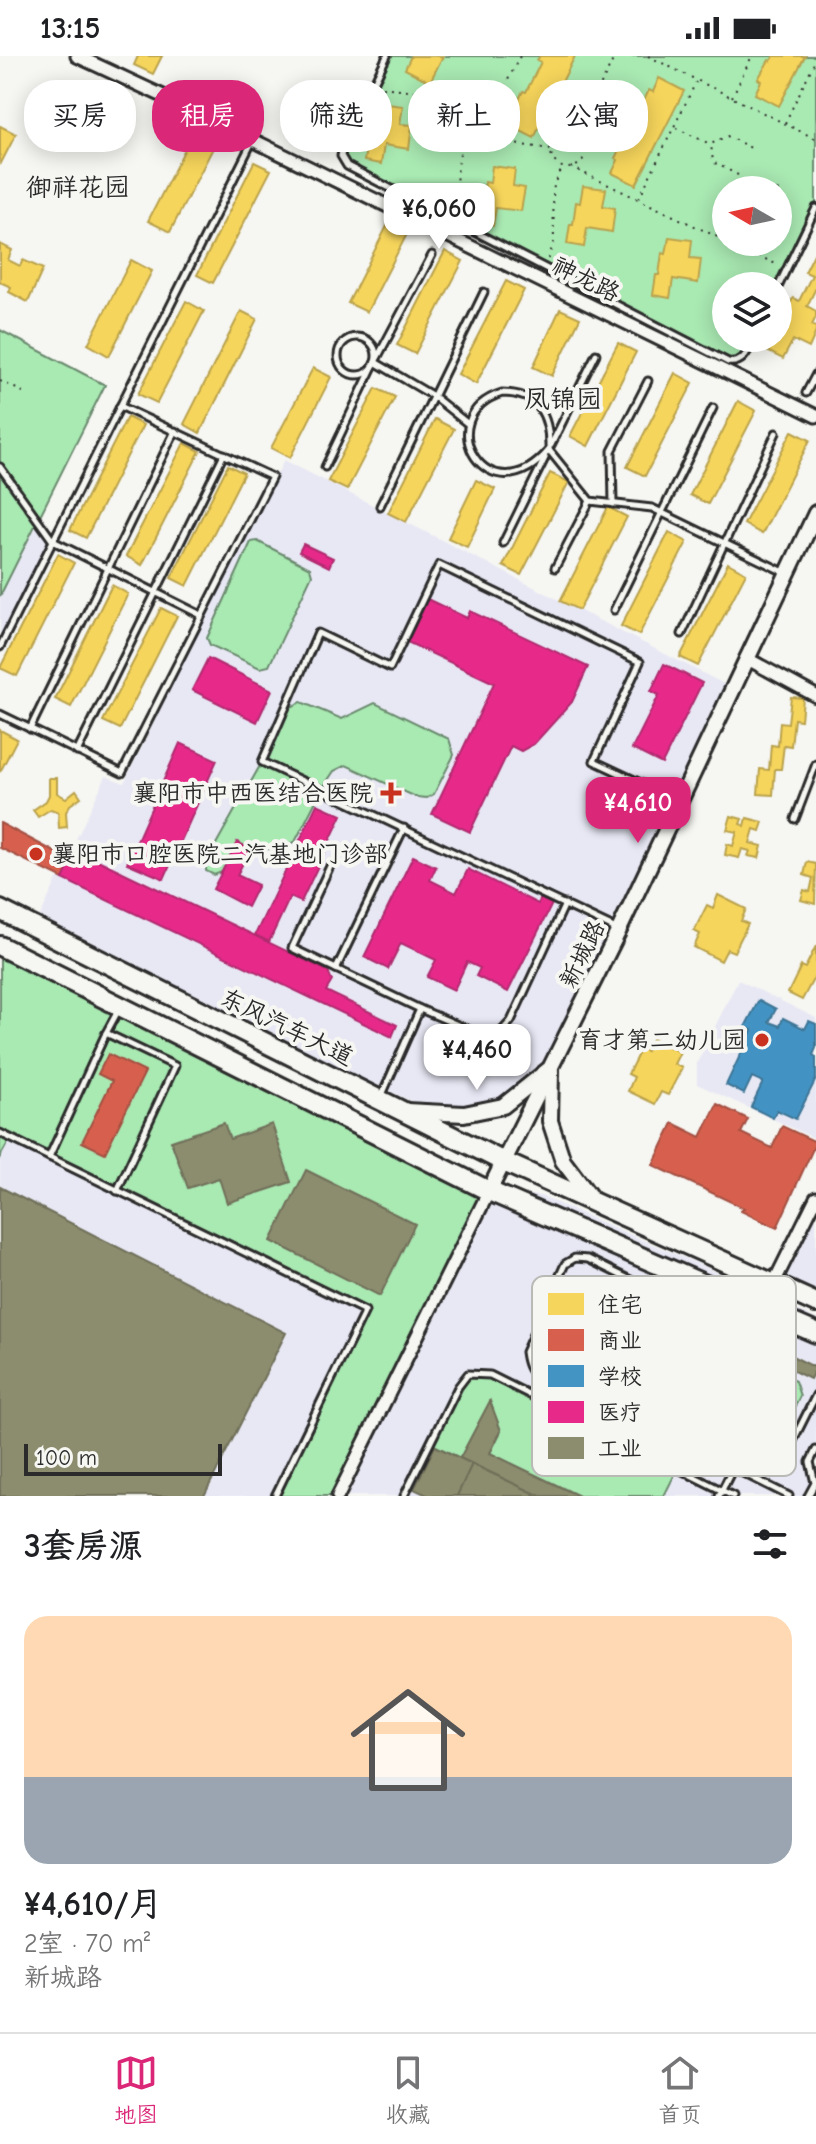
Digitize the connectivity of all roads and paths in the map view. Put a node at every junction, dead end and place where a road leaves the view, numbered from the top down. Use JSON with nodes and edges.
{"nodes":[{"id":1,"x":77,"y":56,"type":"edge"},
{"id":2,"x":387,"y":56,"type":"edge"},
{"id":3,"x":520,"y":56,"type":"edge"},
{"id":4,"x":615,"y":56,"type":"edge"},
{"id":5,"x":648,"y":56,"type":"edge"},
{"id":6,"x":752,"y":56,"type":"edge"},
{"id":7,"x":816,"y":59,"type":"edge"},
{"id":8,"x":376,"y":80,"type":"edge"},
{"id":9,"x":508,"y":80,"type":"edge"},
{"id":10,"x":603,"y":80,"type":"edge"},
{"id":11,"x":697,"y":80,"type":"junction"},
{"id":12,"x":152,"y":92,"type":"edge"},
{"id":13,"x":732,"y":98,"type":"junction"},
{"id":14,"x":784,"y":124,"type":"junction"},
{"id":15,"x":674,"y":127,"type":"junction"},
{"id":16,"x":816,"y":139,"type":"edge"},
{"id":17,"x":711,"y":144,"type":"junction"},
{"id":18,"x":264,"y":145,"type":"edge"},
{"id":19,"x":751,"y":148,"type":"dead end"},
{"id":20,"x":247,"y":152,"type":"edge"},
{"id":21,"x":342,"y":152,"type":"edge"},
{"id":22,"x":460,"y":152,"type":"edge"},
{"id":23,"x":552,"y":152,"type":"edge"},
{"id":24,"x":584,"y":152,"type":"edge"},
{"id":25,"x":563,"y":167,"type":"junction"},
{"id":26,"x":571,"y":167,"type":"junction"},
{"id":27,"x":738,"y":175,"type":"dead end"},
{"id":28,"x":638,"y":199,"type":"junction"},
{"id":29,"x":816,"y":208,"type":"edge"},
{"id":30,"x":451,"y":219,"type":"junction"},
{"id":31,"x":712,"y":234,"type":"edge"},
{"id":32,"x":432,"y":255,"type":"dead end"},
{"id":33,"x":759,"y":256,"type":"edge"},
{"id":34,"x":544,"y":267,"type":"junction"},
{"id":35,"x":787,"y":269,"type":"junction"},
{"id":36,"x":786,"y":272,"type":"edge"},
{"id":37,"x":484,"y":292,"type":"dead end"},
{"id":38,"x":747,"y":352,"type":"edge"},
{"id":39,"x":596,"y":354,"type":"dead end"},
{"id":40,"x":375,"y":362,"type":"junction"},
{"id":41,"x":816,"y":374,"type":"edge"},
{"id":42,"x":0,"y":381,"type":"edge"},
{"id":43,"x":648,"y":381,"type":"dead end"},
{"id":44,"x":23,"y":392,"type":"dead end"},
{"id":45,"x":806,"y":393,"type":"dead end"},
{"id":46,"x":433,"y":396,"type":"junction"},
{"id":47,"x":120,"y":406,"type":"junction"},
{"id":48,"x":713,"y":408,"type":"dead end"},
{"id":49,"x":816,"y":416,"type":"edge"},
{"id":50,"x":468,"y":424,"type":"junction"},
{"id":51,"x":175,"y":431,"type":"junction"},
{"id":52,"x":776,"y":433,"type":"dead end"},
{"id":53,"x":3,"y":435,"type":"dead end"},
{"id":54,"x":0,"y":442,"type":"edge"},
{"id":55,"x":549,"y":450,"type":"junction"},
{"id":56,"x":224,"y":454,"type":"junction"},
{"id":57,"x":0,"y":467,"type":"edge"},
{"id":58,"x":325,"y":467,"type":"dead end"},
{"id":59,"x":590,"y":501,"type":"junction"},
{"id":60,"x":613,"y":504,"type":"junction"},
{"id":61,"x":380,"y":506,"type":"dead end"},
{"id":62,"x":662,"y":513,"type":"junction"},
{"id":63,"x":816,"y":513,"type":"edge"},
{"id":64,"x":53,"y":541,"type":"junction"},
{"id":65,"x":503,"y":543,"type":"dead end"},
{"id":66,"x":724,"y":543,"type":"junction"},
{"id":67,"x":108,"y":568,"type":"junction"},
{"id":68,"x":555,"y":568,"type":"dead end"},
{"id":69,"x":787,"y":573,"type":"junction"},
{"id":70,"x":156,"y":592,"type":"junction"},
{"id":71,"x":614,"y":610,"type":"dead end"},
{"id":72,"x":201,"y":615,"type":"junction"},
{"id":73,"x":682,"y":634,"type":"dead end"},
{"id":74,"x":0,"y":647,"type":"edge"},
{"id":75,"x":746,"y":658,"type":"junction"},
{"id":76,"x":816,"y":696,"type":"edge"},
{"id":77,"x":0,"y":714,"type":"edge"},
{"id":78,"x":30,"y":729,"type":"junction"},
{"id":79,"x":77,"y":752,"type":"junction"},
{"id":80,"x":816,"y":764,"type":"edge"},
{"id":81,"x":679,"y":802,"type":"junction"},
{"id":82,"x":795,"y":819,"type":"dead end"},
{"id":83,"x":404,"y":828,"type":"junction"},
{"id":84,"x":331,"y":864,"type":"dead end"},
{"id":85,"x":565,"y":904,"type":"junction"},
{"id":86,"x":0,"y":910,"type":"edge"},
{"id":87,"x":619,"y":930,"type":"junction"},
{"id":88,"x":0,"y":946,"type":"edge"},
{"id":89,"x":336,"y":969,"type":"junction"},
{"id":90,"x":120,"y":1006,"type":"junction"},
{"id":91,"x":420,"y":1009,"type":"junction"},
{"id":92,"x":106,"y":1033,"type":"junction"},
{"id":93,"x":551,"y":1067,"type":"junction"},
{"id":94,"x":380,"y":1100,"type":"junction"},
{"id":95,"x":401,"y":1110,"type":"junction"},
{"id":96,"x":0,"y":1133,"type":"edge"},
{"id":97,"x":48,"y":1157,"type":"junction"},
{"id":98,"x":504,"y":1162,"type":"junction"},
{"id":99,"x":117,"y":1191,"type":"junction"},
{"id":100,"x":489,"y":1191,"type":"junction"},
{"id":101,"x":816,"y":1198,"type":"edge"},
{"id":102,"x":594,"y":1202,"type":"junction"},
{"id":103,"x":560,"y":1276,"type":"edge"},
{"id":104,"x":622,"y":1276,"type":"edge"},
{"id":105,"x":685,"y":1276,"type":"edge"},
{"id":106,"x":757,"y":1276,"type":"edge"},
{"id":107,"x":779,"y":1276,"type":"edge"},
{"id":108,"x":796,"y":1294,"type":"edge"},
{"id":109,"x":816,"y":1303,"type":"edge"},
{"id":110,"x":796,"y":1324,"type":"edge"},
{"id":111,"x":816,"y":1333,"type":"edge"},
{"id":112,"x":532,"y":1337,"type":"edge"},
{"id":113,"x":532,"y":1374,"type":"edge"},
{"id":114,"x":532,"y":1396,"type":"edge"},
{"id":115,"x":815,"y":1399,"type":"edge"},
{"id":116,"x":796,"y":1436,"type":"edge"},
{"id":117,"x":816,"y":1450,"type":"edge"},
{"id":118,"x":692,"y":1476,"type":"edge"},
{"id":119,"x":749,"y":1476,"type":"edge"},
{"id":120,"x":814,"y":1476,"type":"edge"},
{"id":121,"x":721,"y":1493,"type":"edge"},
{"id":122,"x":275,"y":1496,"type":"edge"},
{"id":123,"x":338,"y":1496,"type":"edge"},
{"id":124,"x":404,"y":1496,"type":"edge"},
{"id":125,"x":733,"y":1496,"type":"edge"},
{"id":126,"x":789,"y":1496,"type":"edge"},
{"id":127,"x":808,"y":1496,"type":"edge"}],
"edges":[{"from":1,"to":12,"type":"street","name":"神龙路"},
{"from":2,"to":8,"type":"lane"},
{"from":3,"to":9,"type":"path"},
{"from":4,"to":10,"type":"path"},
{"from":5,"to":11,"type":"path"},
{"from":6,"to":13,"type":"path"},
{"from":7,"to":14,"type":"path"},
{"from":11,"to":13,"type":"path"},
{"from":11,"to":15,"type":"path"},
{"from":13,"to":14,"type":"path"},
{"from":14,"to":16,"type":"path"},
{"from":15,"to":17,"type":"path"},
{"from":15,"to":28,"type":"path"},
{"from":17,"to":19,"type":"path"},
{"from":17,"to":27,"type":"path"},
{"from":18,"to":49,"type":"street","name":"神龙路"},
{"from":20,"to":47,"type":"lane"},
{"from":21,"to":30,"type":"lane"},
{"from":22,"to":30,"type":"path"},
{"from":23,"to":25,"type":"path"},
{"from":24,"to":26,"type":"path"},
{"from":25,"to":26,"type":"path"},
{"from":25,"to":34,"type":"path"},
{"from":26,"to":28,"type":"path"},
{"from":28,"to":31,"type":"path"},
{"from":29,"to":35,"type":"lane"},
{"from":30,"to":34,"type":"lane"},
{"from":32,"to":40,"type":"lane"},
{"from":33,"to":35,"type":"path"},
{"from":34,"to":38,"type":"lane"},
{"from":35,"to":36,"type":"lane"},
{"from":37,"to":46,"type":"lane"},
{"from":39,"to":55,"type":"lane"},
{"from":40,"to":40,"type":"lane"},
{"from":40,"to":46,"type":"lane"},
{"from":40,"to":58,"type":"lane"},
{"from":41,"to":45,"type":"lane"},
{"from":42,"to":44,"type":"path"},
{"from":43,"to":60,"type":"lane"},
{"from":46,"to":50,"type":"lane"},
{"from":46,"to":61,"type":"lane"},
{"from":47,"to":51,"type":"lane"},
{"from":47,"to":64,"type":"lane"},
{"from":48,"to":62,"type":"lane"},
{"from":50,"to":55,"type":"lane"},
{"from":50,"to":55,"type":"lane"},
{"from":51,"to":56,"type":"lane"},
{"from":51,"to":67,"type":"lane"},
{"from":52,"to":66,"type":"lane"},
{"from":53,"to":54,"type":"path"},
{"from":55,"to":59,"type":"lane"},
{"from":55,"to":65,"type":"lane"},
{"from":56,"to":70,"type":"lane"},
{"from":56,"to":72,"type":"lane"},
{"from":57,"to":64,"type":"lane"},
{"from":59,"to":60,"type":"lane"},
{"from":59,"to":68,"type":"lane"},
{"from":60,"to":62,"type":"lane"},
{"from":62,"to":66,"type":"lane"},
{"from":62,"to":71,"type":"lane"},
{"from":63,"to":69,"type":"street","name":"新城路"},
{"from":64,"to":67,"type":"lane"},
{"from":64,"to":74,"type":"lane"},
{"from":66,"to":69,"type":"lane"},
{"from":66,"to":73,"type":"lane"},
{"from":67,"to":70,"type":"lane"},
{"from":67,"to":78,"type":"lane"},
{"from":69,"to":75,"type":"street","name":"新城路"},
{"from":70,"to":72,"type":"lane"},
{"from":70,"to":79,"type":"lane"},
{"from":72,"to":79,"type":"lane"},
{"from":75,"to":76,"type":"street"},
{"from":75,"to":81,"type":"street","name":"新城路"},
{"from":77,"to":78,"type":"lane"},
{"from":78,"to":79,"type":"lane"},
{"from":80,"to":82,"type":"lane"},
{"from":81,"to":83,"type":"lane"},
{"from":81,"to":87,"type":"street","name":"新城路"},
{"from":83,"to":85,"type":"lane"},
{"from":83,"to":89,"type":"lane"},
{"from":84,"to":89,"type":"lane"},
{"from":85,"to":87,"type":"lane"},
{"from":85,"to":91,"type":"lane"},
{"from":86,"to":94,"type":"main road","name":"东风汽车大道"},
{"from":87,"to":93,"type":"street","name":"新城路"},
{"from":88,"to":90,"type":"main road"},
{"from":89,"to":91,"type":"lane"},
{"from":90,"to":92,"type":"lane"},
{"from":90,"to":100,"type":"main road"},
{"from":91,"to":94,"type":"lane"},
{"from":92,"to":97,"type":"lane"},
{"from":92,"to":99,"type":"lane"},
{"from":93,"to":95,"type":"street"},
{"from":93,"to":98,"type":"street","name":"新城路"},
{"from":93,"to":102,"type":"street"},
{"from":94,"to":95,"type":"main road","name":"东风汽车大道"},
{"from":95,"to":98,"type":"main road","name":"东风汽车大道"},
{"from":96,"to":97,"type":"lane"},
{"from":97,"to":99,"type":"lane"},
{"from":98,"to":100,"type":"street","name":"新城路"},
{"from":98,"to":102,"type":"main road","name":"东风汽车大道"},
{"from":99,"to":122,"type":"lane"},
{"from":100,"to":105,"type":"main road"},
{"from":100,"to":123,"type":"street","name":"新城路"},
{"from":101,"to":107,"type":"street"},
{"from":102,"to":106,"type":"main road","name":"东风汽车大道"},
{"from":103,"to":104,"type":"lane"},
{"from":108,"to":109,"type":"main road","name":"东风汽车大道"},
{"from":110,"to":111,"type":"main road"},
{"from":112,"to":113,"type":"lane"},
{"from":114,"to":124,"type":"lane"},
{"from":115,"to":116,"type":"lane"},
{"from":117,"to":120,"type":"lane"},
{"from":118,"to":121,"type":"lane"},
{"from":119,"to":126,"type":"lane"},
{"from":120,"to":127,"type":"lane"},
{"from":121,"to":125,"type":"lane"}]}
